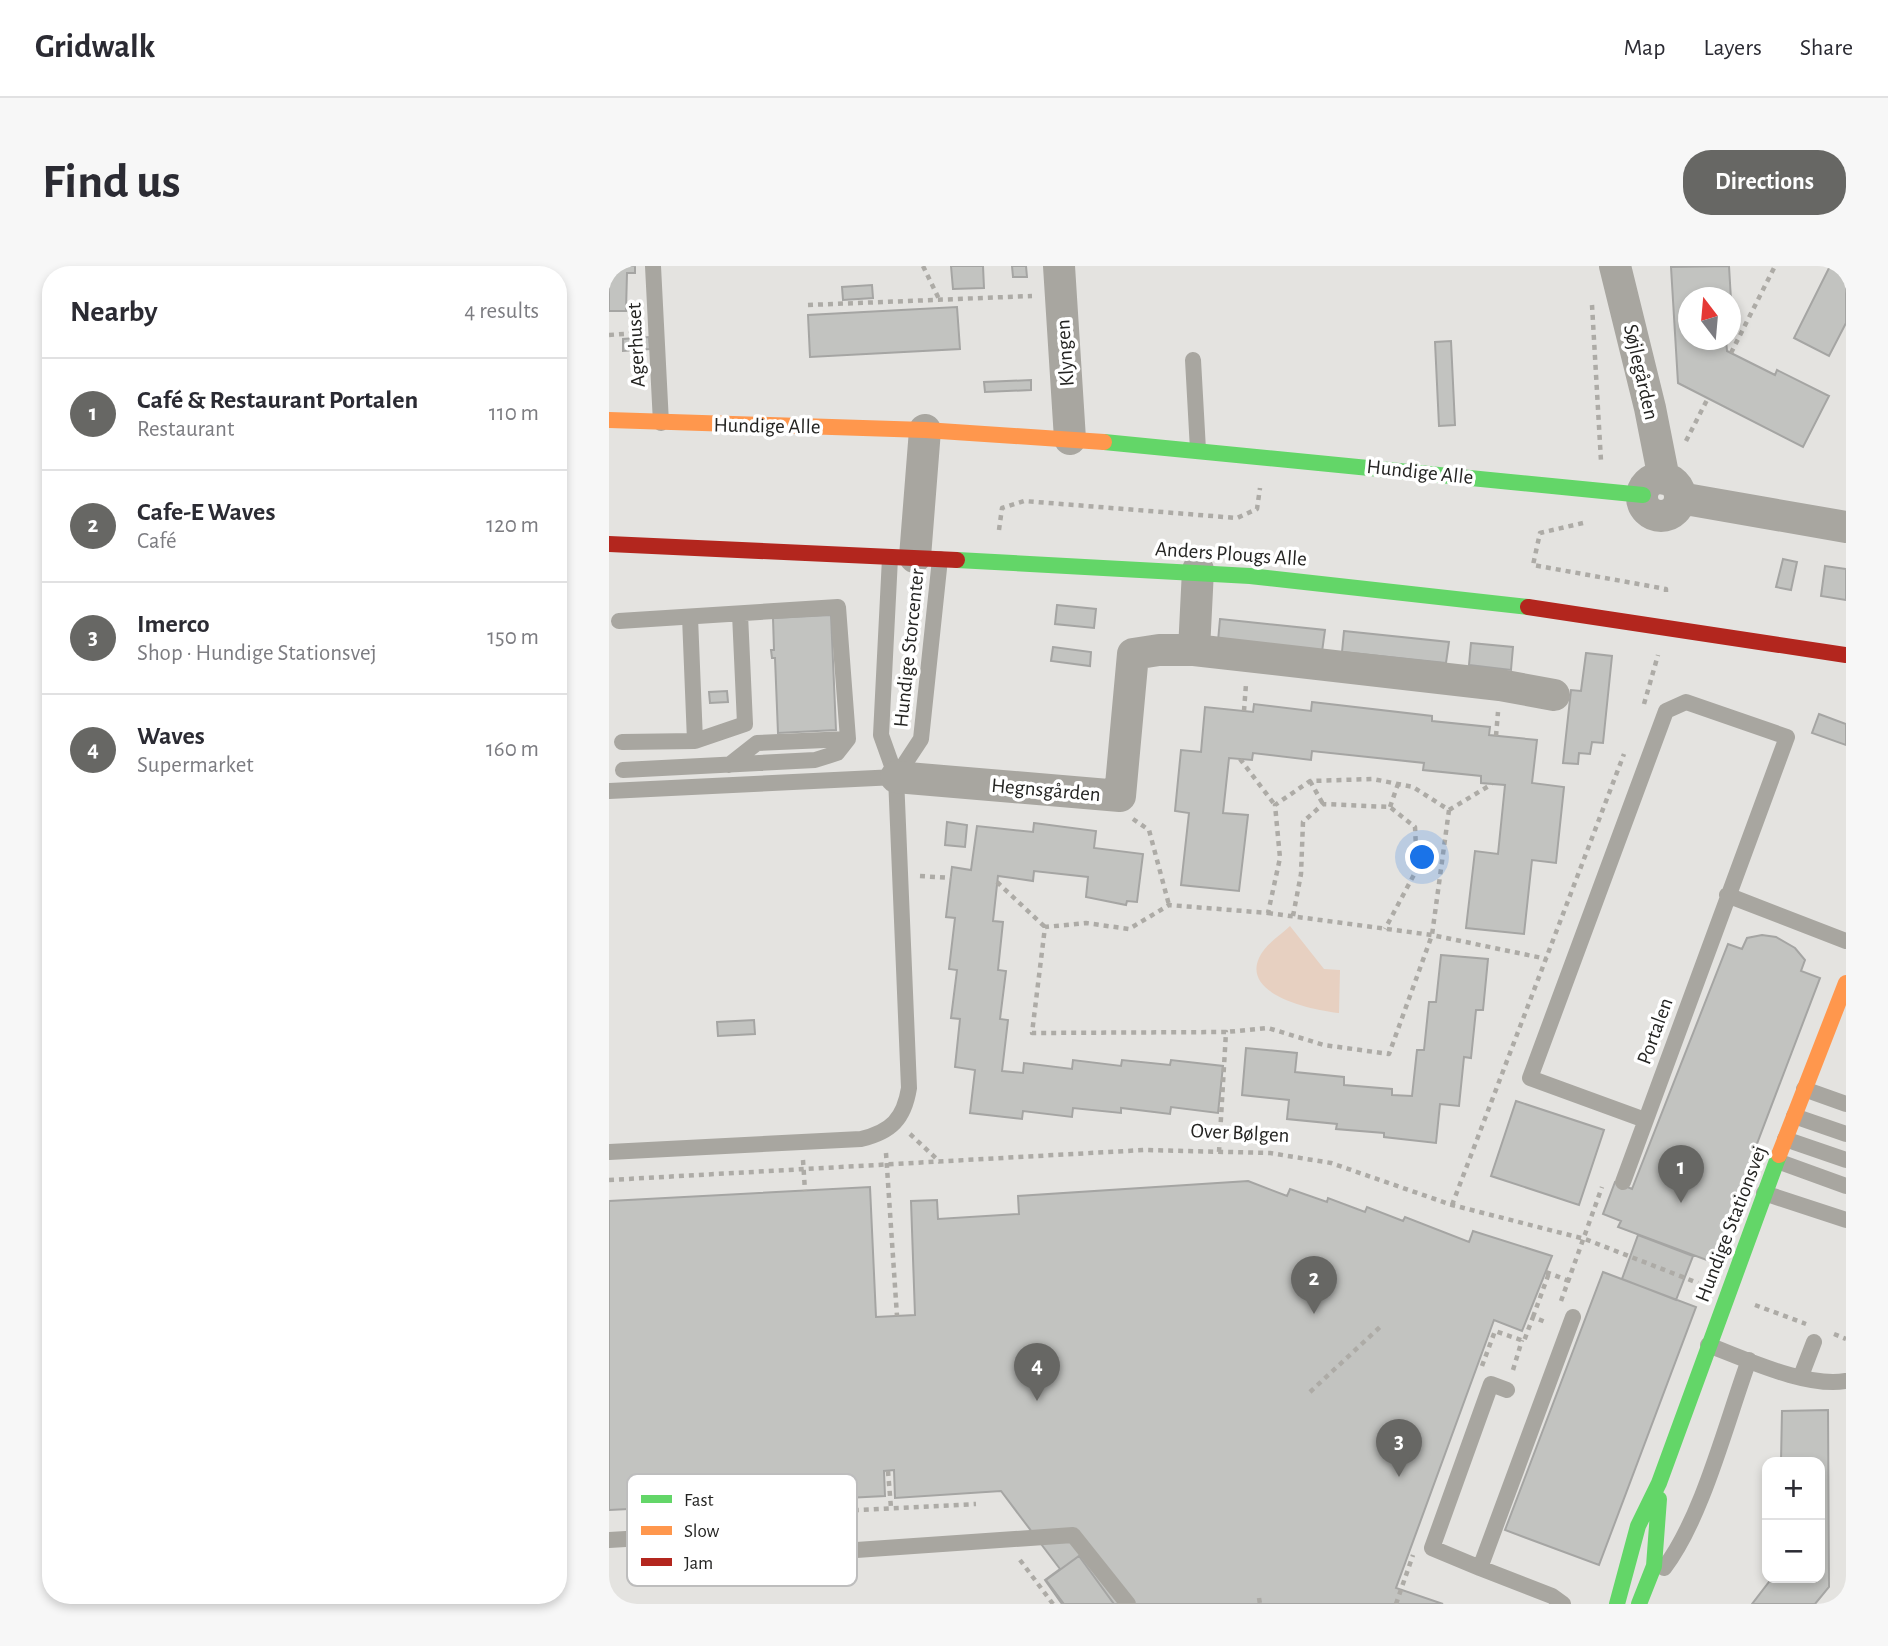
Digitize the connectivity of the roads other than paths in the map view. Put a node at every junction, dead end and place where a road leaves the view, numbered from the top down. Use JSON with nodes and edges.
{"nodes":[{"id":1,"x":653,"y":266,"type":"edge"},
{"id":2,"x":1615,"y":266,"type":"edge"},
{"id":3,"x":1060,"y":280,"type":"edge"},
{"id":4,"x":1193,"y":360,"type":"dead end"},
{"id":5,"x":609,"y":420,"type":"edge"},
{"id":6,"x":661,"y":423,"type":"junction"},
{"id":7,"x":925,"y":430,"type":"junction"},
{"id":8,"x":1070,"y":439,"type":"junction"},
{"id":9,"x":1198,"y":450,"type":"junction"},
{"id":10,"x":1662,"y":491,"type":"junction"},
{"id":11,"x":1846,"y":527,"type":"edge"},
{"id":12,"x":609,"y":544,"type":"edge"},
{"id":13,"x":915,"y":558,"type":"junction"},
{"id":14,"x":1198,"y":570,"type":"junction"},
{"id":15,"x":746,"y":613,"type":"junction"},
{"id":16,"x":690,"y":617,"type":"junction"},
{"id":17,"x":619,"y":621,"type":"dead end"},
{"id":18,"x":1194,"y":650,"type":"junction"},
{"id":19,"x":1846,"y":655,"type":"edge"},
{"id":20,"x":1555,"y":695,"type":"dead end"},
{"id":21,"x":695,"y":741,"type":"junction"},
{"id":22,"x":622,"y":743,"type":"dead end"},
{"id":23,"x":623,"y":770,"type":"dead end"},
{"id":24,"x":896,"y":777,"type":"junction"},
{"id":25,"x":609,"y":791,"type":"edge"},
{"id":26,"x":1727,"y":895,"type":"junction"},
{"id":27,"x":1846,"y":941,"type":"edge"},
{"id":28,"x":1845,"y":991,"type":"edge"},
{"id":29,"x":1804,"y":1089,"type":"junction"},
{"id":30,"x":1846,"y":1104,"type":"edge"},
{"id":31,"x":1794,"y":1116,"type":"junction"},
{"id":32,"x":1645,"y":1120,"type":"junction"},
{"id":33,"x":1846,"y":1134,"type":"edge"},
{"id":34,"x":1785,"y":1139,"type":"junction"},
{"id":35,"x":609,"y":1152,"type":"edge"},
{"id":36,"x":1846,"y":1160,"type":"edge"},
{"id":37,"x":1777,"y":1161,"type":"junction"},
{"id":38,"x":1623,"y":1182,"type":"dead end"},
{"id":39,"x":1846,"y":1186,"type":"edge"},
{"id":40,"x":1764,"y":1193,"type":"junction"},
{"id":41,"x":1845,"y":1223,"type":"edge"},
{"id":42,"x":1573,"y":1317,"type":"dead end"},
{"id":43,"x":1818,"y":1336,"type":"road end"},
{"id":44,"x":1708,"y":1345,"type":"junction"},
{"id":45,"x":1749,"y":1360,"type":"junction"},
{"id":46,"x":1801,"y":1376,"type":"junction"},
{"id":47,"x":1846,"y":1381,"type":"edge"},
{"id":48,"x":1507,"y":1390,"type":"dead end"},
{"id":49,"x":1659,"y":1483,"type":"junction"},
{"id":50,"x":627,"y":1539,"type":"edge"},
{"id":51,"x":609,"y":1540,"type":"edge"},
{"id":52,"x":857,"y":1550,"type":"edge"},
{"id":53,"x":1480,"y":1568,"type":"junction"},
{"id":54,"x":1650,"y":1585,"type":"junction"},
{"id":55,"x":1128,"y":1604,"type":"edge"},
{"id":56,"x":1563,"y":1604,"type":"edge"},
{"id":57,"x":1617,"y":1604,"type":"edge"},
{"id":58,"x":1639,"y":1604,"type":"edge"}],
"edges":[{"from":1,"to":6,"type":"lane","name":"Agerhuset"},
{"from":2,"to":10,"type":"street","name":"Søjlegården"},
{"from":3,"to":8,"type":"street","name":"Klyngen"},
{"from":4,"to":9,"type":"lane"},
{"from":5,"to":6,"type":"street","name":"Hundige Alle"},
{"from":6,"to":7,"type":"street","name":"Hundige Alle"},
{"from":7,"to":8,"type":"street","name":"Hundige Alle"},
{"from":7,"to":13,"type":"street"},
{"from":8,"to":9,"type":"street","name":"Hundige Alle"},
{"from":9,"to":10,"type":"street","name":"Hundige Alle"},
{"from":10,"to":11,"type":"street"},
{"from":12,"to":13,"type":"street","name":"Anders Plougs Alle"},
{"from":13,"to":14,"type":"street","name":"Anders Plougs Alle"},
{"from":13,"to":24,"type":"lane"},
{"from":13,"to":24,"type":"lane","name":"Hundige Storcenter"},
{"from":14,"to":18,"type":"street"},
{"from":14,"to":19,"type":"street","name":"Anders Plougs Alle"},
{"from":15,"to":16,"type":"lane"},
{"from":15,"to":21,"type":"lane"},
{"from":15,"to":23,"type":"lane"},
{"from":16,"to":17,"type":"lane"},
{"from":16,"to":21,"type":"lane"},
{"from":18,"to":20,"type":"street","name":"Hegnsgården"},
{"from":18,"to":24,"type":"street","name":"Hegnsgården"},
{"from":21,"to":22,"type":"lane"},
{"from":24,"to":25,"type":"lane"},
{"from":24,"to":35,"type":"lane"},
{"from":26,"to":27,"type":"lane"},
{"from":26,"to":32,"type":"lane","name":"Portalen"},
{"from":26,"to":32,"type":"lane","name":"Portalen"},
{"from":28,"to":29,"type":"street","name":"Hundige Stationsvej"},
{"from":29,"to":30,"type":"lane"},
{"from":29,"to":31,"type":"street","name":"Hundige Stationsvej"},
{"from":31,"to":33,"type":"lane"},
{"from":31,"to":34,"type":"street","name":"Hundige Stationsvej"},
{"from":32,"to":38,"type":"lane","name":"Portalen"},
{"from":34,"to":36,"type":"lane"},
{"from":34,"to":37,"type":"street","name":"Hundige Stationsvej"},
{"from":37,"to":39,"type":"lane"},
{"from":37,"to":40,"type":"street","name":"Hundige Stationsvej"},
{"from":40,"to":41,"type":"lane"},
{"from":40,"to":44,"type":"street","name":"Hundige Stationsvej"},
{"from":42,"to":53,"type":"lane"},
{"from":43,"to":46,"type":"lane"},
{"from":44,"to":45,"type":"lane"},
{"from":44,"to":49,"type":"street","name":"Hundige Stationsvej"},
{"from":45,"to":46,"type":"lane"},
{"from":45,"to":54,"type":"lane"},
{"from":46,"to":47,"type":"lane"},
{"from":48,"to":53,"type":"lane"},
{"from":49,"to":54,"type":"street","name":"Hundige Stationsvej"},
{"from":49,"to":57,"type":"street","name":"Hundige Stationsvej"},
{"from":50,"to":51,"type":"lane"},
{"from":52,"to":55,"type":"lane"},
{"from":53,"to":56,"type":"lane"},
{"from":54,"to":58,"type":"street","name":"Hundige Stationsvej"}]}
